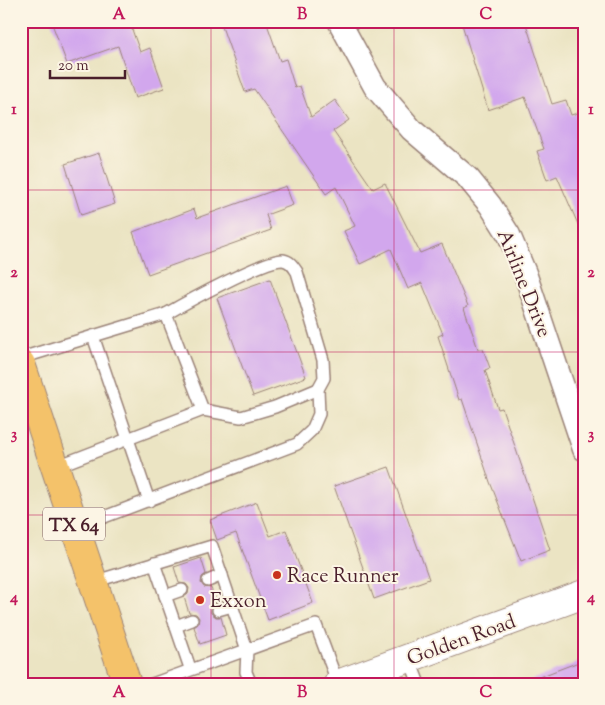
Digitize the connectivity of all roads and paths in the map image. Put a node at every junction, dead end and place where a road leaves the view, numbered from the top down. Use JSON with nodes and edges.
{"nodes":[{"id":1,"x":339,"y":21,"type":"edge"},
{"id":2,"x":166,"y":314,"type":"junction"},
{"id":3,"x":93,"y":336,"type":"junction"},
{"id":4,"x":21,"y":358,"type":"edge"},
{"id":5,"x":21,"y":364,"type":"edge"},
{"id":6,"x":318,"y":389,"type":"junction"},
{"id":7,"x":202,"y":410,"type":"junction"},
{"id":8,"x":128,"y":439,"type":"junction"},
{"id":9,"x":584,"y":449,"type":"edge"},
{"id":10,"x":55,"y":467,"type":"junction"},
{"id":11,"x":149,"y":500,"type":"junction"},
{"id":12,"x":75,"y":528,"type":"junction"},
{"id":13,"x":154,"y":563,"type":"junction"},
{"id":14,"x":222,"y":575,"type":"junction"},
{"id":15,"x":208,"y":580,"type":"dead end"},
{"id":16,"x":93,"y":582,"type":"junction"},
{"id":17,"x":182,"y":590,"type":"dead end"},
{"id":18,"x":584,"y":594,"type":"edge"},
{"id":19,"x":165,"y":596,"type":"junction"},
{"id":20,"x":232,"y":606,"type":"junction"},
{"id":21,"x":218,"y":610,"type":"dead end"},
{"id":22,"x":192,"y":620,"type":"dead end"},
{"id":23,"x":176,"y":626,"type":"junction"},
{"id":24,"x":247,"y":650,"type":"junction"},
{"id":25,"x":409,"y":658,"type":"junction"},
{"id":26,"x":190,"y":668,"type":"junction"},
{"id":27,"x":127,"y":684,"type":"edge"},
{"id":28,"x":152,"y":684,"type":"edge"},
{"id":29,"x":251,"y":684,"type":"edge"},
{"id":30,"x":338,"y":684,"type":"edge"},
{"id":31,"x":418,"y":684,"type":"edge"}],
"edges":[{"from":1,"to":9,"type":"street","name":"Airline Drive"},
{"from":2,"to":3,"type":"lane"},
{"from":2,"to":6,"type":"lane"},
{"from":2,"to":7,"type":"lane"},
{"from":3,"to":4,"type":"lane"},
{"from":3,"to":8,"type":"lane"},
{"from":5,"to":10,"type":"main road","number":"TX 64"},
{"from":6,"to":7,"type":"lane"},
{"from":6,"to":11,"type":"lane"},
{"from":7,"to":8,"type":"lane"},
{"from":8,"to":10,"type":"lane"},
{"from":8,"to":11,"type":"lane"},
{"from":10,"to":12,"type":"main road","number":"TX 64"},
{"from":11,"to":12,"type":"lane"},
{"from":12,"to":16,"type":"main road","number":"TX 64"},
{"from":13,"to":14,"type":"lane"},
{"from":13,"to":16,"type":"lane"},
{"from":13,"to":19,"type":"lane"},
{"from":14,"to":15,"type":"lane"},
{"from":14,"to":20,"type":"lane"},
{"from":16,"to":27,"type":"main road","number":"TX 64"},
{"from":17,"to":19,"type":"lane"},
{"from":18,"to":25,"type":"street","name":"Golden Road"},
{"from":19,"to":23,"type":"lane"},
{"from":20,"to":21,"type":"lane"},
{"from":20,"to":24,"type":"lane"},
{"from":22,"to":23,"type":"lane"},
{"from":23,"to":26,"type":"lane"},
{"from":24,"to":26,"type":"lane"},
{"from":24,"to":29,"type":"lane"},
{"from":24,"to":30,"type":"lane"},
{"from":25,"to":30,"type":"street","name":"Golden Road"},
{"from":25,"to":31,"type":"lane"},
{"from":26,"to":28,"type":"lane"}]}
